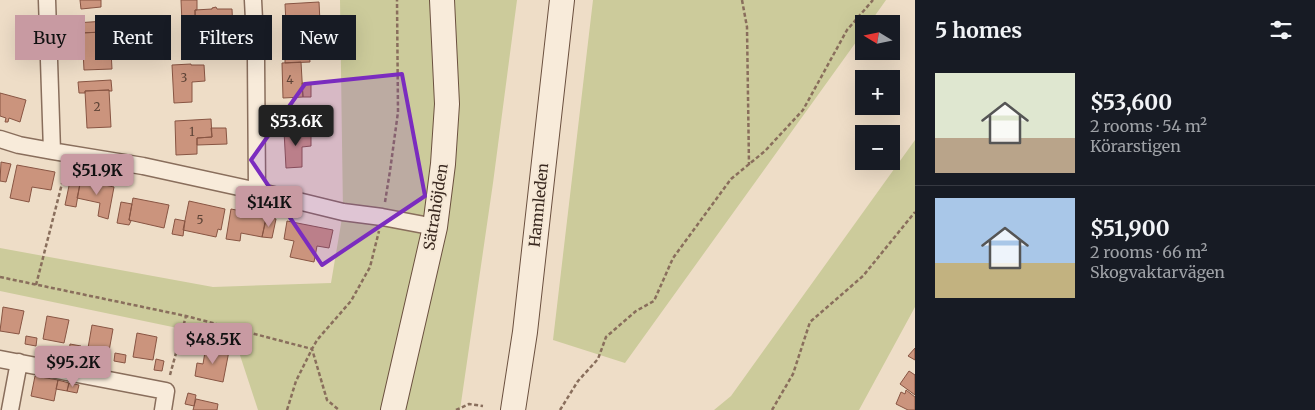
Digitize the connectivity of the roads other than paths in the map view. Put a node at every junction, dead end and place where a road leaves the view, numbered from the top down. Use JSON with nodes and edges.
{"nodes":[{"id":1,"x":47,"y":0,"type":"edge"},
{"id":2,"x":253,"y":0,"type":"edge"},
{"id":3,"x":442,"y":0,"type":"edge"},
{"id":4,"x":562,"y":0,"type":"edge"},
{"id":5,"x":0,"y":139,"type":"edge"},
{"id":6,"x":52,"y":151,"type":"junction"},
{"id":7,"x":257,"y":191,"type":"junction"},
{"id":8,"x":435,"y":227,"type":"junction"},
{"id":9,"x":0,"y":359,"type":"edge"},
{"id":10,"x":19,"y":362,"type":"junction"},
{"id":11,"x":10,"y":410,"type":"edge"},
{"id":12,"x":163,"y":410,"type":"edge"},
{"id":13,"x":393,"y":410,"type":"edge"},
{"id":14,"x":513,"y":410,"type":"edge"}],
"edges":[{"from":1,"to":6,"type":"street"},
{"from":2,"to":7,"type":"street"},
{"from":3,"to":8,"type":"street","name":"Sätrahöjden"},
{"from":4,"to":14,"type":"street","name":"Hamnleden"},
{"from":5,"to":6,"type":"street"},
{"from":6,"to":7,"type":"street"},
{"from":7,"to":8,"type":"street"},
{"from":8,"to":13,"type":"street","name":"Sätrahöjden"},
{"from":9,"to":10,"type":"street"},
{"from":10,"to":11,"type":"street"},
{"from":10,"to":12,"type":"street"}]}
